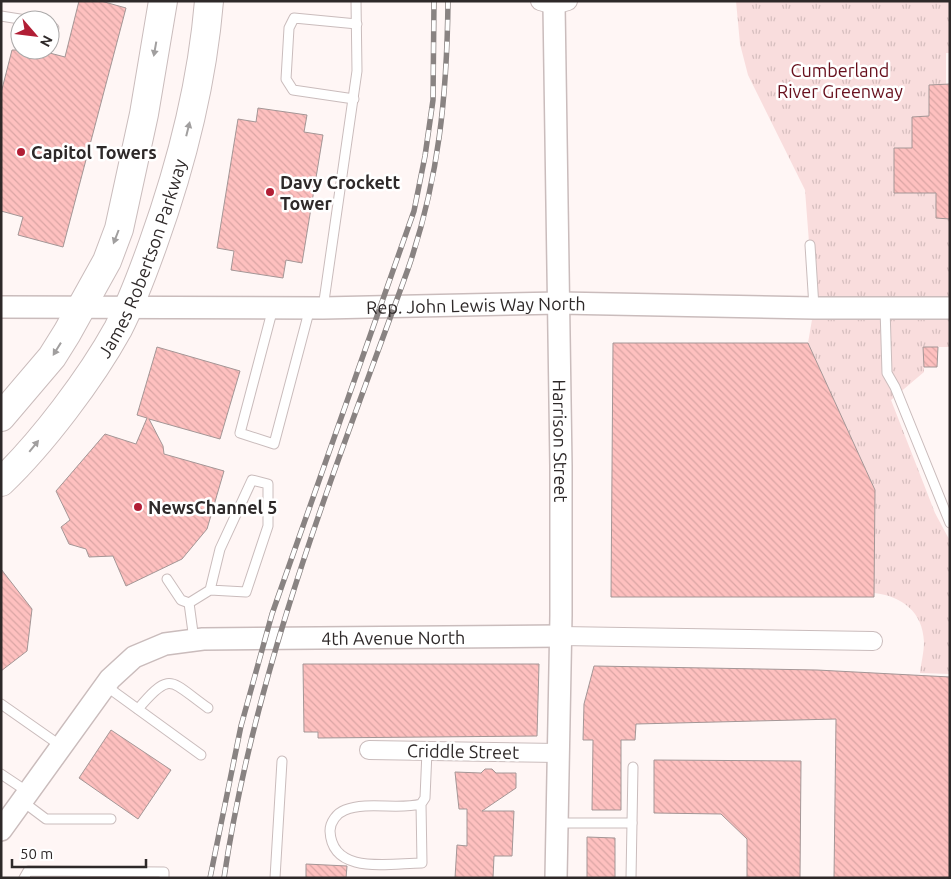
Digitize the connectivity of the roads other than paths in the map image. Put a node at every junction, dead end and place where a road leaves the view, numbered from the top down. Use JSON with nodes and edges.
{"nodes":[{"id":1,"x":164,"y":1,"type":"edge"},
{"id":2,"x":209,"y":1,"type":"edge"},
{"id":3,"x":356,"y":1,"type":"edge"},
{"id":4,"x":554,"y":2,"type":"edge"},
{"id":5,"x":357,"y":24,"type":"junction"},
{"id":6,"x":354,"y":99,"type":"junction"},
{"id":7,"x":810,"y":245,"type":"dead end"},
{"id":8,"x":560,"y":303,"type":"junction"},
{"id":9,"x":1,"y":307,"type":"edge"},
{"id":10,"x":82,"y":307,"type":"junction"},
{"id":11,"x":128,"y":307,"type":"junction"},
{"id":12,"x":273,"y":308,"type":"junction"},
{"id":13,"x":317,"y":308,"type":"junction"},
{"id":14,"x":814,"y":308,"type":"junction"},
{"id":15,"x":885,"y":308,"type":"junction"},
{"id":16,"x":950,"y":308,"type":"edge"},
{"id":17,"x":1,"y":417,"type":"edge"},
{"id":18,"x":1,"y":482,"type":"edge"},
{"id":19,"x":950,"y":523,"type":"edge"},
{"id":20,"x":167,"y":579,"type":"dead end"},
{"id":21,"x":210,"y":590,"type":"junction"},
{"id":22,"x":189,"y":603,"type":"junction"},
{"id":23,"x":561,"y":636,"type":"junction"},
{"id":24,"x":194,"y":640,"type":"junction"},
{"id":25,"x":873,"y":641,"type":"dead end"},
{"id":26,"x":105,"y":686,"type":"junction"},
{"id":27,"x":1,"y":704,"type":"edge"},
{"id":28,"x":208,"y":708,"type":"dead end"},
{"id":29,"x":138,"y":709,"type":"junction"},
{"id":30,"x":61,"y":746,"type":"junction"},
{"id":31,"x":369,"y":750,"type":"dead end"},
{"id":32,"x":427,"y":751,"type":"junction"},
{"id":33,"x":558,"y":753,"type":"junction"},
{"id":34,"x":201,"y":755,"type":"dead end"},
{"id":35,"x":282,"y":761,"type":"dead end"},
{"id":36,"x":633,"y":766,"type":"dead end"},
{"id":37,"x":1,"y":774,"type":"edge"},
{"id":38,"x":25,"y":797,"type":"junction"},
{"id":39,"x":421,"y":804,"type":"junction"},
{"id":40,"x":111,"y":819,"type":"dead end"},
{"id":41,"x":556,"y":822,"type":"junction"},
{"id":42,"x":632,"y":823,"type":"junction"},
{"id":43,"x":2,"y":827,"type":"edge"},
{"id":44,"x":24,"y":878,"type":"edge"},
{"id":45,"x":164,"y":878,"type":"edge"},
{"id":46,"x":275,"y":878,"type":"edge"},
{"id":47,"x":556,"y":878,"type":"edge"},
{"id":48,"x":631,"y":878,"type":"edge"}],
"edges":[{"from":1,"to":10,"type":"main road","name":"James Robertson Parkway","one_way":true},
{"from":11,"to":2,"type":"main road","name":"James Robertson Parkway","one_way":true},
{"from":3,"to":5,"type":"lane"},
{"from":4,"to":8,"type":"street","name":"Harrison Street"},
{"from":5,"to":6,"type":"lane"},
{"from":5,"to":6,"type":"lane"},
{"from":6,"to":13,"type":"lane"},
{"from":7,"to":14,"type":"lane"},
{"from":8,"to":13,"type":"street","name":"Rep. John Lewis Way North"},
{"from":8,"to":14,"type":"street","name":"Rep. John Lewis Way North"},
{"from":8,"to":23,"type":"street","name":"Harrison Street"},
{"from":9,"to":10,"type":"street","name":"Rep. John Lewis Way North"},
{"from":10,"to":11,"type":"street","name":"Rep. John Lewis Way North"},
{"from":10,"to":17,"type":"main road","name":"James Robertson Parkway","one_way":true},
{"from":11,"to":12,"type":"street","name":"Rep. John Lewis Way North"},
{"from":18,"to":11,"type":"main road","name":"James Robertson Parkway","one_way":true},
{"from":12,"to":13,"type":"street","name":"Rep. John Lewis Way North"},
{"from":12,"to":13,"type":"lane"},
{"from":14,"to":15,"type":"street","name":"Rep. John Lewis Way North"},
{"from":15,"to":16,"type":"street","name":"Rep. John Lewis Way North"},
{"from":15,"to":19,"type":"lane"},
{"from":20,"to":22,"type":"lane"},
{"from":21,"to":21,"type":"lane"},
{"from":21,"to":22,"type":"lane"},
{"from":22,"to":24,"type":"lane"},
{"from":23,"to":24,"type":"street","name":"4th Avenue North"},
{"from":23,"to":25,"type":"street","name":"4th Avenue North"},
{"from":23,"to":33,"type":"street","name":"Harrison Street"},
{"from":24,"to":26,"type":"street","name":"4th Avenue North"},
{"from":26,"to":29,"type":"lane"},
{"from":26,"to":30,"type":"street","name":"4th Avenue North"},
{"from":27,"to":30,"type":"lane"},
{"from":28,"to":29,"type":"lane"},
{"from":29,"to":34,"type":"lane"},
{"from":30,"to":38,"type":"street","name":"4th Avenue North"},
{"from":31,"to":32,"type":"street","name":"Criddle Street"},
{"from":32,"to":33,"type":"street","name":"Criddle Street"},
{"from":32,"to":39,"type":"lane"},
{"from":33,"to":41,"type":"street","name":"Harrison Street"},
{"from":35,"to":46,"type":"lane"},
{"from":36,"to":42,"type":"lane"},
{"from":37,"to":38,"type":"lane"},
{"from":38,"to":40,"type":"lane"},
{"from":38,"to":43,"type":"street","name":"4th Avenue North"},
{"from":39,"to":39,"type":"lane"},
{"from":41,"to":42,"type":"lane"},
{"from":41,"to":47,"type":"street","name":"Harrison Street"},
{"from":42,"to":48,"type":"lane"},
{"from":44,"to":45,"type":"lane"}]}
